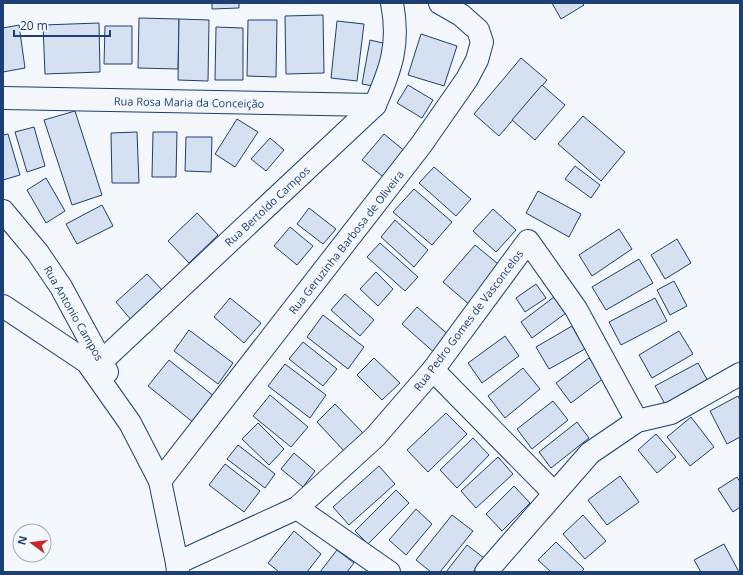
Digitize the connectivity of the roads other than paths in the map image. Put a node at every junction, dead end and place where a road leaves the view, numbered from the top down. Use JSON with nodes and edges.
{"nodes":[{"id":1,"x":440,"y":3,"type":"edge"},
{"id":2,"x":393,"y":9,"type":"edge"},
{"id":3,"x":3,"y":98,"type":"edge"},
{"id":4,"x":375,"y":106,"type":"junction"},
{"id":5,"x":3,"y":211,"type":"edge"},
{"id":6,"x":3,"y":306,"type":"edge"},
{"id":7,"x":95,"y":361,"type":"junction"},
{"id":8,"x":433,"y":370,"type":"junction"},
{"id":9,"x":740,"y":374,"type":"edge"},
{"id":10,"x":637,"y":421,"type":"junction"},
{"id":11,"x":160,"y":481,"type":"junction"},
{"id":12,"x":554,"y":493,"type":"junction"},
{"id":13,"x":297,"y":508,"type":"junction"},
{"id":14,"x":177,"y":568,"type":"edge"},
{"id":15,"x":389,"y":572,"type":"edge"},
{"id":16,"x":486,"y":572,"type":"edge"}],
"edges":[{"from":1,"to":11,"type":"street","name":"Rua Geruzinha Barbosa de Oliveira"},
{"from":2,"to":4,"type":"street","name":"Rua Bertoldo Campos"},
{"from":3,"to":4,"type":"street","name":"Rua Rosa Maria da Conceição"},
{"from":4,"to":7,"type":"street","name":"Rua Bertoldo Campos"},
{"from":5,"to":7,"type":"street","name":"Rua Antonio Campos"},
{"from":6,"to":7,"type":"street"},
{"from":7,"to":11,"type":"street"},
{"from":8,"to":10,"type":"street","name":"Rua Pedro Gomes de Vasconcelos"},
{"from":8,"to":12,"type":"street"},
{"from":8,"to":13,"type":"street","name":"Rua Pedro Gomes de Vasconcelos"},
{"from":9,"to":10,"type":"street"},
{"from":10,"to":12,"type":"street"},
{"from":11,"to":14,"type":"street"},
{"from":12,"to":16,"type":"street"},
{"from":13,"to":14,"type":"street","name":"Rua Pedro Gomes de Vasconcelos"},
{"from":13,"to":15,"type":"street"}]}
